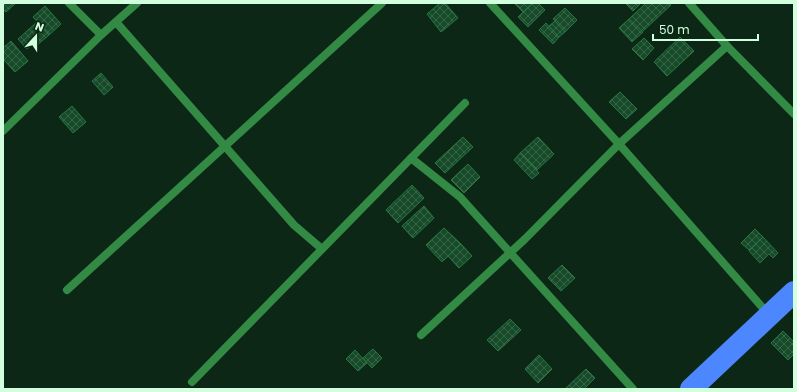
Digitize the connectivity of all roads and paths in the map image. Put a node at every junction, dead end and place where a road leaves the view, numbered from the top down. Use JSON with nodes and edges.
{"nodes":[{"id":1,"x":70,"y":3,"type":"edge"},
{"id":2,"x":137,"y":3,"type":"edge"},
{"id":3,"x":382,"y":3,"type":"edge"},
{"id":4,"x":490,"y":3,"type":"edge"},
{"id":5,"x":689,"y":3,"type":"edge"},
{"id":6,"x":116,"y":22,"type":"junction"},
{"id":7,"x":101,"y":35,"type":"junction"},
{"id":8,"x":727,"y":46,"type":"junction"},
{"id":9,"x":465,"y":103,"type":"dead end"},
{"id":10,"x":794,"y":114,"type":"edge"},
{"id":11,"x":3,"y":131,"type":"edge"},
{"id":12,"x":619,"y":144,"type":"junction"},
{"id":13,"x":225,"y":145,"type":"junction"},
{"id":14,"x":411,"y":158,"type":"junction"},
{"id":15,"x":322,"y":250,"type":"junction"},
{"id":16,"x":510,"y":252,"type":"junction"},
{"id":17,"x":67,"y":290,"type":"dead end"},
{"id":18,"x":794,"y":292,"type":"edge"},
{"id":19,"x":769,"y":316,"type":"junction"},
{"id":20,"x":421,"y":335,"type":"dead end"},
{"id":21,"x":192,"y":382,"type":"dead end"},
{"id":22,"x":634,"y":389,"type":"edge"},
{"id":23,"x":691,"y":389,"type":"edge"}],
"edges":[{"from":1,"to":7,"type":"street"},
{"from":2,"to":6,"type":"street"},
{"from":3,"to":13,"type":"street"},
{"from":4,"to":12,"type":"street"},
{"from":5,"to":8,"type":"street"},
{"from":6,"to":7,"type":"street"},
{"from":6,"to":13,"type":"street"},
{"from":7,"to":11,"type":"street"},
{"from":8,"to":10,"type":"street"},
{"from":8,"to":12,"type":"street"},
{"from":9,"to":14,"type":"street"},
{"from":12,"to":16,"type":"street"},
{"from":12,"to":19,"type":"street"},
{"from":13,"to":15,"type":"street"},
{"from":13,"to":17,"type":"street"},
{"from":14,"to":15,"type":"street"},
{"from":14,"to":16,"type":"street"},
{"from":15,"to":21,"type":"street"},
{"from":16,"to":20,"type":"street"},
{"from":16,"to":22,"type":"street"},
{"from":18,"to":19,"type":"highway"},
{"from":19,"to":23,"type":"highway"}]}
